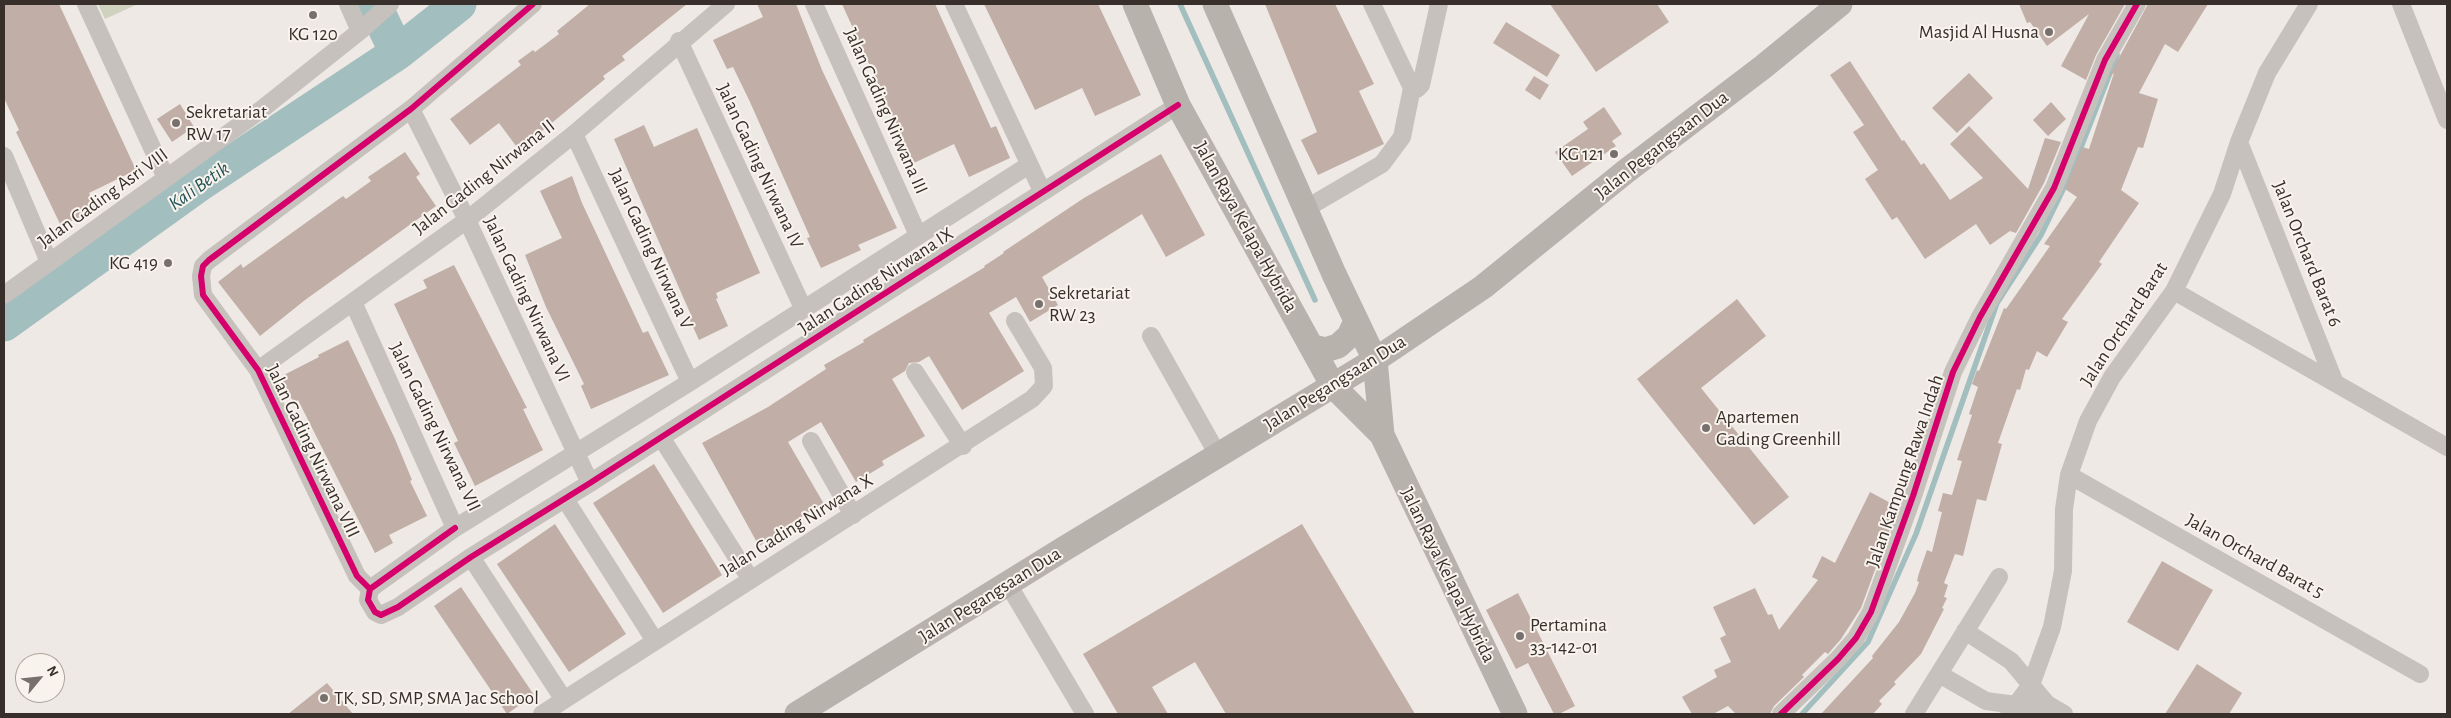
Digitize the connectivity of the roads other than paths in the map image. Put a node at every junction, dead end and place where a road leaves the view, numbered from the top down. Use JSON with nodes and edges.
{"nodes":[{"id":1,"x":86,"y":4,"type":"edge"},
{"id":2,"x":348,"y":4,"type":"edge"},
{"id":3,"x":390,"y":4,"type":"edge"},
{"id":4,"x":533,"y":4,"type":"edge"},
{"id":5,"x":726,"y":4,"type":"edge"},
{"id":6,"x":814,"y":4,"type":"edge"},
{"id":7,"x":954,"y":4,"type":"edge"},
{"id":8,"x":1135,"y":4,"type":"edge"},
{"id":9,"x":1215,"y":4,"type":"edge"},
{"id":10,"x":1372,"y":4,"type":"edge"},
{"id":11,"x":1439,"y":4,"type":"edge"},
{"id":12,"x":1840,"y":4,"type":"edge"},
{"id":13,"x":2137,"y":4,"type":"edge"},
{"id":14,"x":2309,"y":4,"type":"edge"},
{"id":15,"x":2401,"y":4,"type":"edge"},
{"id":16,"x":362,"y":29,"type":"junction"},
{"id":17,"x":679,"y":42,"type":"junction"},
{"id":18,"x":1412,"y":88,"type":"junction"},
{"id":19,"x":1178,"y":105,"type":"junction"},
{"id":20,"x":411,"y":109,"type":"junction"},
{"id":21,"x":2447,"y":120,"type":"edge"},
{"id":22,"x":574,"y":134,"type":"junction"},
{"id":23,"x":2239,"y":142,"type":"junction"},
{"id":24,"x":4,"y":156,"type":"edge"},
{"id":25,"x":1029,"y":165,"type":"junction"},
{"id":26,"x":166,"y":178,"type":"junction"},
{"id":27,"x":1042,"y":191,"type":"junction"},
{"id":28,"x":1306,"y":208,"type":"junction"},
{"id":29,"x":467,"y":220,"type":"junction"},
{"id":30,"x":918,"y":235,"type":"junction"},
{"id":31,"x":49,"y":262,"type":"junction"},
{"id":32,"x":2174,"y":291,"type":"junction"},
{"id":33,"x":1343,"y":292,"type":"junction"},
{"id":34,"x":4,"y":295,"type":"edge"},
{"id":35,"x":353,"y":302,"type":"junction"},
{"id":36,"x":803,"y":308,"type":"junction"},
{"id":37,"x":1015,"y":320,"type":"dead end"},
{"id":38,"x":1356,"y":321,"type":"junction"},
{"id":39,"x":1150,"y":336,"type":"dead end"},
{"id":40,"x":1404,"y":340,"type":"junction"},
{"id":41,"x":1313,"y":347,"type":"junction"},
{"id":42,"x":1376,"y":360,"type":"junction"},
{"id":43,"x":258,"y":370,"type":"junction"},
{"id":44,"x":915,"y":372,"type":"dead end"},
{"id":45,"x":690,"y":382,"type":"junction"},
{"id":46,"x":2335,"y":383,"type":"junction"},
{"id":47,"x":1333,"y":386,"type":"junction"},
{"id":48,"x":1382,"y":435,"type":"junction"},
{"id":49,"x":661,"y":437,"type":"junction"},
{"id":50,"x":811,"y":441,"type":"dead end"},
{"id":51,"x":962,"y":446,"type":"junction"},
{"id":52,"x":2447,"y":447,"type":"edge"},
{"id":53,"x":576,"y":453,"type":"junction"},
{"id":54,"x":1218,"y":455,"type":"junction"},
{"id":55,"x":2070,"y":475,"type":"junction"},
{"id":56,"x":590,"y":483,"type":"junction"},
{"id":57,"x":565,"y":499,"type":"junction"},
{"id":58,"x":853,"y":515,"type":"junction"},
{"id":59,"x":455,"y":528,"type":"junction"},
{"id":60,"x":471,"y":557,"type":"junction"},
{"id":61,"x":1999,"y":577,"type":"dead end"},
{"id":62,"x":751,"y":580,"type":"junction"},
{"id":63,"x":1008,"y":584,"type":"junction"},
{"id":64,"x":370,"y":589,"type":"junction"},
{"id":65,"x":1965,"y":632,"type":"junction"},
{"id":66,"x":655,"y":641,"type":"junction"},
{"id":67,"x":1939,"y":674,"type":"junction"},
{"id":68,"x":2420,"y":674,"type":"dead end"},
{"id":69,"x":2030,"y":685,"type":"junction"},
{"id":70,"x":564,"y":700,"type":"junction"},
{"id":71,"x":2047,"y":704,"type":"junction"},
{"id":72,"x":2012,"y":709,"type":"edge"},
{"id":73,"x":542,"y":714,"type":"edge"},
{"id":74,"x":797,"y":714,"type":"edge"},
{"id":75,"x":1085,"y":714,"type":"edge"},
{"id":76,"x":1515,"y":714,"type":"edge"},
{"id":77,"x":1781,"y":714,"type":"edge"},
{"id":78,"x":1914,"y":714,"type":"edge"},
{"id":79,"x":2064,"y":714,"type":"edge"}],
"edges":[{"from":1,"to":26,"type":"street"},
{"from":2,"to":16,"type":"street"},
{"from":3,"to":16,"type":"street","name":"Jalan Gading Asri VIII"},
{"from":4,"to":20,"type":"street"},
{"from":5,"to":17,"type":"street","name":"Jalan Gading Nirwana II"},
{"from":6,"to":30,"type":"street","name":"Jalan Gading Nirwana III"},
{"from":7,"to":25,"type":"street"},
{"from":8,"to":19,"type":"main road","name":"Jalan Raya Kelapa Hybrida"},
{"from":9,"to":28,"type":"main road","name":"Jalan Raya Kelapa Hybrida"},
{"from":10,"to":18,"type":"street"},
{"from":11,"to":18,"type":"street"},
{"from":12,"to":40,"type":"main road","name":"Jalan Pegangsaan Dua"},
{"from":13,"to":77,"type":"street","name":"Jalan Kampung Rawa Indah"},
{"from":14,"to":23,"type":"street","name":"Jalan Orchard Barat"},
{"from":15,"to":21,"type":"street"},
{"from":16,"to":26,"type":"street","name":"Jalan Gading Asri VIII"},
{"from":17,"to":22,"type":"street","name":"Jalan Gading Nirwana II"},
{"from":17,"to":36,"type":"street","name":"Jalan Gading Nirwana IV"},
{"from":18,"to":28,"type":"street"},
{"from":19,"to":27,"type":"street","name":"Jalan Gading Nirwana IX"},
{"from":19,"to":41,"type":"main road","name":"Jalan Raya Kelapa Hybrida"},
{"from":20,"to":29,"type":"street","name":"Jalan Gading Nirwana VI"},
{"from":20,"to":43,"type":"street","name":"Jalan Gading Nirwana VIII"},
{"from":22,"to":29,"type":"street","name":"Jalan Gading Nirwana II"},
{"from":22,"to":45,"type":"street","name":"Jalan Gading Nirwana V"},
{"from":23,"to":32,"type":"street","name":"Jalan Orchard Barat"},
{"from":23,"to":46,"type":"street","name":"Jalan Orchard Barat 6"},
{"from":24,"to":31,"type":"street"},
{"from":25,"to":27,"type":"street"},
{"from":25,"to":30,"type":"street","name":"Jalan Gading Nirwana IX"},
{"from":26,"to":31,"type":"street","name":"Jalan Gading Asri VIII"},
{"from":27,"to":49,"type":"street","name":"Jalan Gading Nirwana IX"},
{"from":28,"to":33,"type":"main road","name":"Jalan Raya Kelapa Hybrida"},
{"from":29,"to":35,"type":"street","name":"Jalan Gading Nirwana II"},
{"from":29,"to":53,"type":"street","name":"Jalan Gading Nirwana VI"},
{"from":30,"to":36,"type":"street","name":"Jalan Gading Nirwana IX"},
{"from":31,"to":34,"type":"street","name":"Jalan Gading Asri VIII"},
{"from":32,"to":46,"type":"street"},
{"from":32,"to":55,"type":"street","name":"Jalan Orchard Barat"},
{"from":33,"to":38,"type":"main road","name":"Jalan Raya Kelapa Hybrida"},
{"from":33,"to":40,"type":"main road"},
{"from":35,"to":43,"type":"street","name":"Jalan Gading Nirwana II"},
{"from":35,"to":59,"type":"street","name":"Jalan Gading Nirwana VII"},
{"from":36,"to":45,"type":"street","name":"Jalan Gading Nirwana IX"},
{"from":37,"to":51,"type":"street","name":"Jalan Gading Nirwana X"},
{"from":38,"to":41,"type":"main road"},
{"from":38,"to":42,"type":"main road","name":"Jalan Raya Kelapa Hybrida"},
{"from":39,"to":54,"type":"street"},
{"from":40,"to":42,"type":"main road","name":"Jalan Pegangsaan Dua"},
{"from":41,"to":47,"type":"main road","name":"Jalan Raya Kelapa Hybrida"},
{"from":42,"to":47,"type":"main road","name":"Jalan Pegangsaan Dua"},
{"from":42,"to":48,"type":"main road","name":"Jalan Raya Kelapa Hybrida"},
{"from":43,"to":64,"type":"street","name":"Jalan Gading Nirwana VIII"},
{"from":44,"to":51,"type":"street"},
{"from":45,"to":53,"type":"street","name":"Jalan Gading Nirwana IX"},
{"from":46,"to":52,"type":"street"},
{"from":47,"to":48,"type":"main road","name":"Jalan Raya Kelapa Hybrida"},
{"from":47,"to":54,"type":"main road","name":"Jalan Pegangsaan Dua"},
{"from":48,"to":76,"type":"main road","name":"Jalan Raya Kelapa Hybrida"},
{"from":49,"to":56,"type":"street","name":"Jalan Gading Nirwana IX"},
{"from":49,"to":62,"type":"street"},
{"from":50,"to":58,"type":"street"},
{"from":51,"to":58,"type":"street","name":"Jalan Gading Nirwana X"},
{"from":53,"to":56,"type":"street"},
{"from":53,"to":59,"type":"street","name":"Jalan Gading Nirwana VII"},
{"from":54,"to":63,"type":"main road","name":"Jalan Pegangsaan Dua"},
{"from":55,"to":68,"type":"street","name":"Jalan Orchard Barat 5"},
{"from":55,"to":69,"type":"street","name":"Jalan Orchard Barat"},
{"from":56,"to":57,"type":"street"},
{"from":57,"to":60,"type":"street"},
{"from":57,"to":66,"type":"street"},
{"from":58,"to":62,"type":"street","name":"Jalan Gading Nirwana X"},
{"from":59,"to":64,"type":"street"},
{"from":60,"to":64,"type":"street","name":"Jalan Gading Nirwana VIII"},
{"from":60,"to":70,"type":"street"},
{"from":61,"to":65,"type":"street"},
{"from":62,"to":66,"type":"street","name":"Jalan Gading Nirwana X"},
{"from":63,"to":74,"type":"main road","name":"Jalan Pegangsaan Dua"},
{"from":63,"to":75,"type":"street"},
{"from":65,"to":67,"type":"street"},
{"from":65,"to":69,"type":"street"},
{"from":66,"to":70,"type":"street","name":"Jalan Gading Nirwana X"},
{"from":67,"to":72,"type":"street"},
{"from":67,"to":78,"type":"street"},
{"from":69,"to":71,"type":"street"},
{"from":69,"to":72,"type":"street","name":"Jalan Orchard Barat"},
{"from":70,"to":73,"type":"street","name":"Jalan Gading Nirwana X"},
{"from":71,"to":72,"type":"street"},
{"from":71,"to":79,"type":"street"}]}
